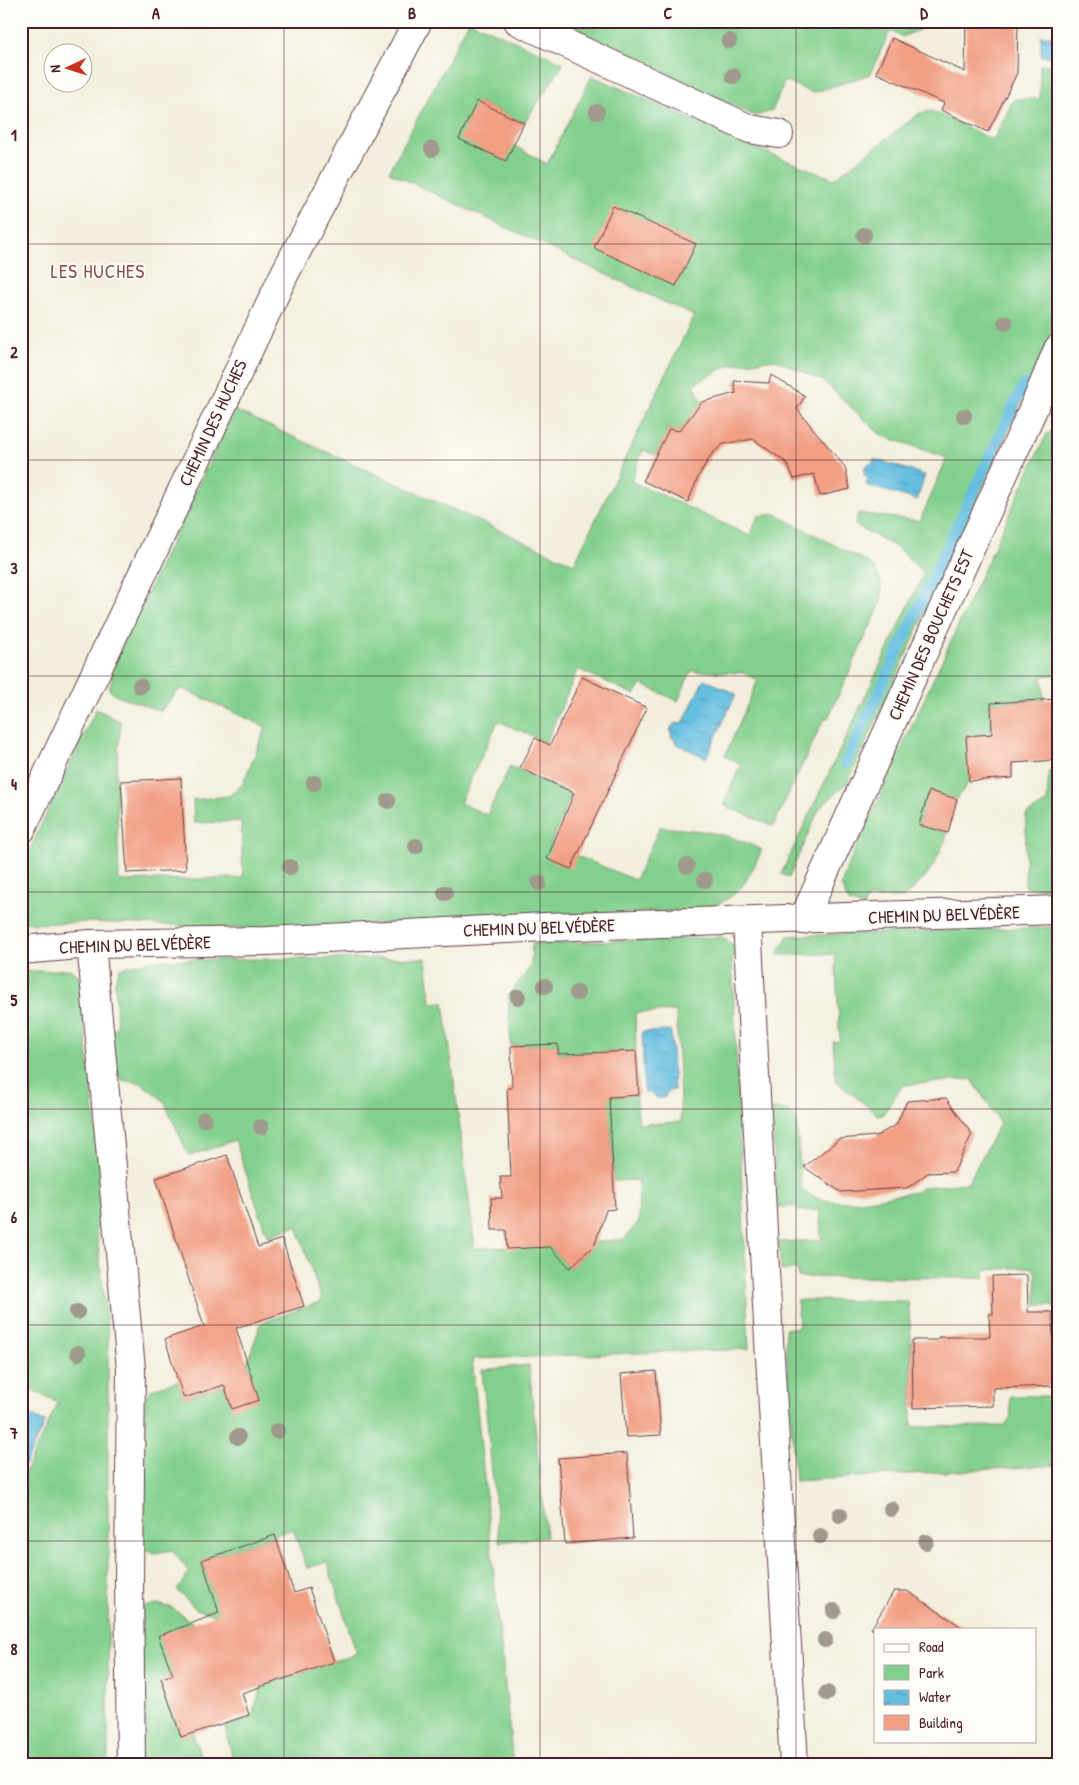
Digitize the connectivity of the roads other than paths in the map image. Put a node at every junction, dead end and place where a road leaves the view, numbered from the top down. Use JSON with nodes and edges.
{"nodes":[{"id":1,"x":418,"y":21,"type":"edge"},
{"id":2,"x":518,"y":21,"type":"edge"},
{"id":3,"x":780,"y":134,"type":"dead end"},
{"id":4,"x":1058,"y":349,"type":"edge"},
{"id":5,"x":21,"y":830,"type":"edge"},
{"id":6,"x":1058,"y":910,"type":"edge"},
{"id":7,"x":803,"y":920,"type":"junction"},
{"id":8,"x":747,"y":922,"type":"junction"},
{"id":9,"x":91,"y":944,"type":"junction"},
{"id":10,"x":21,"y":950,"type":"edge"},
{"id":11,"x":131,"y":1764,"type":"edge"},
{"id":12,"x":794,"y":1764,"type":"edge"}],
"edges":[{"from":1,"to":5,"type":"street","name":"CHEMIN DES HUCHES"},
{"from":2,"to":3,"type":"street"},
{"from":4,"to":7,"type":"street","name":"CHEMIN DES BOUCHETS EST"},
{"from":6,"to":7,"type":"street","name":"CHEMIN DU BELVÉDÈRE"},
{"from":7,"to":8,"type":"street","name":"CHEMIN DU BELVÉDÈRE"},
{"from":8,"to":9,"type":"street","name":"CHEMIN DU BELVÉDÈRE"},
{"from":8,"to":12,"type":"street"},
{"from":9,"to":10,"type":"street","name":"CHEMIN DU BELVÉDÈRE"},
{"from":9,"to":11,"type":"street"}]}
